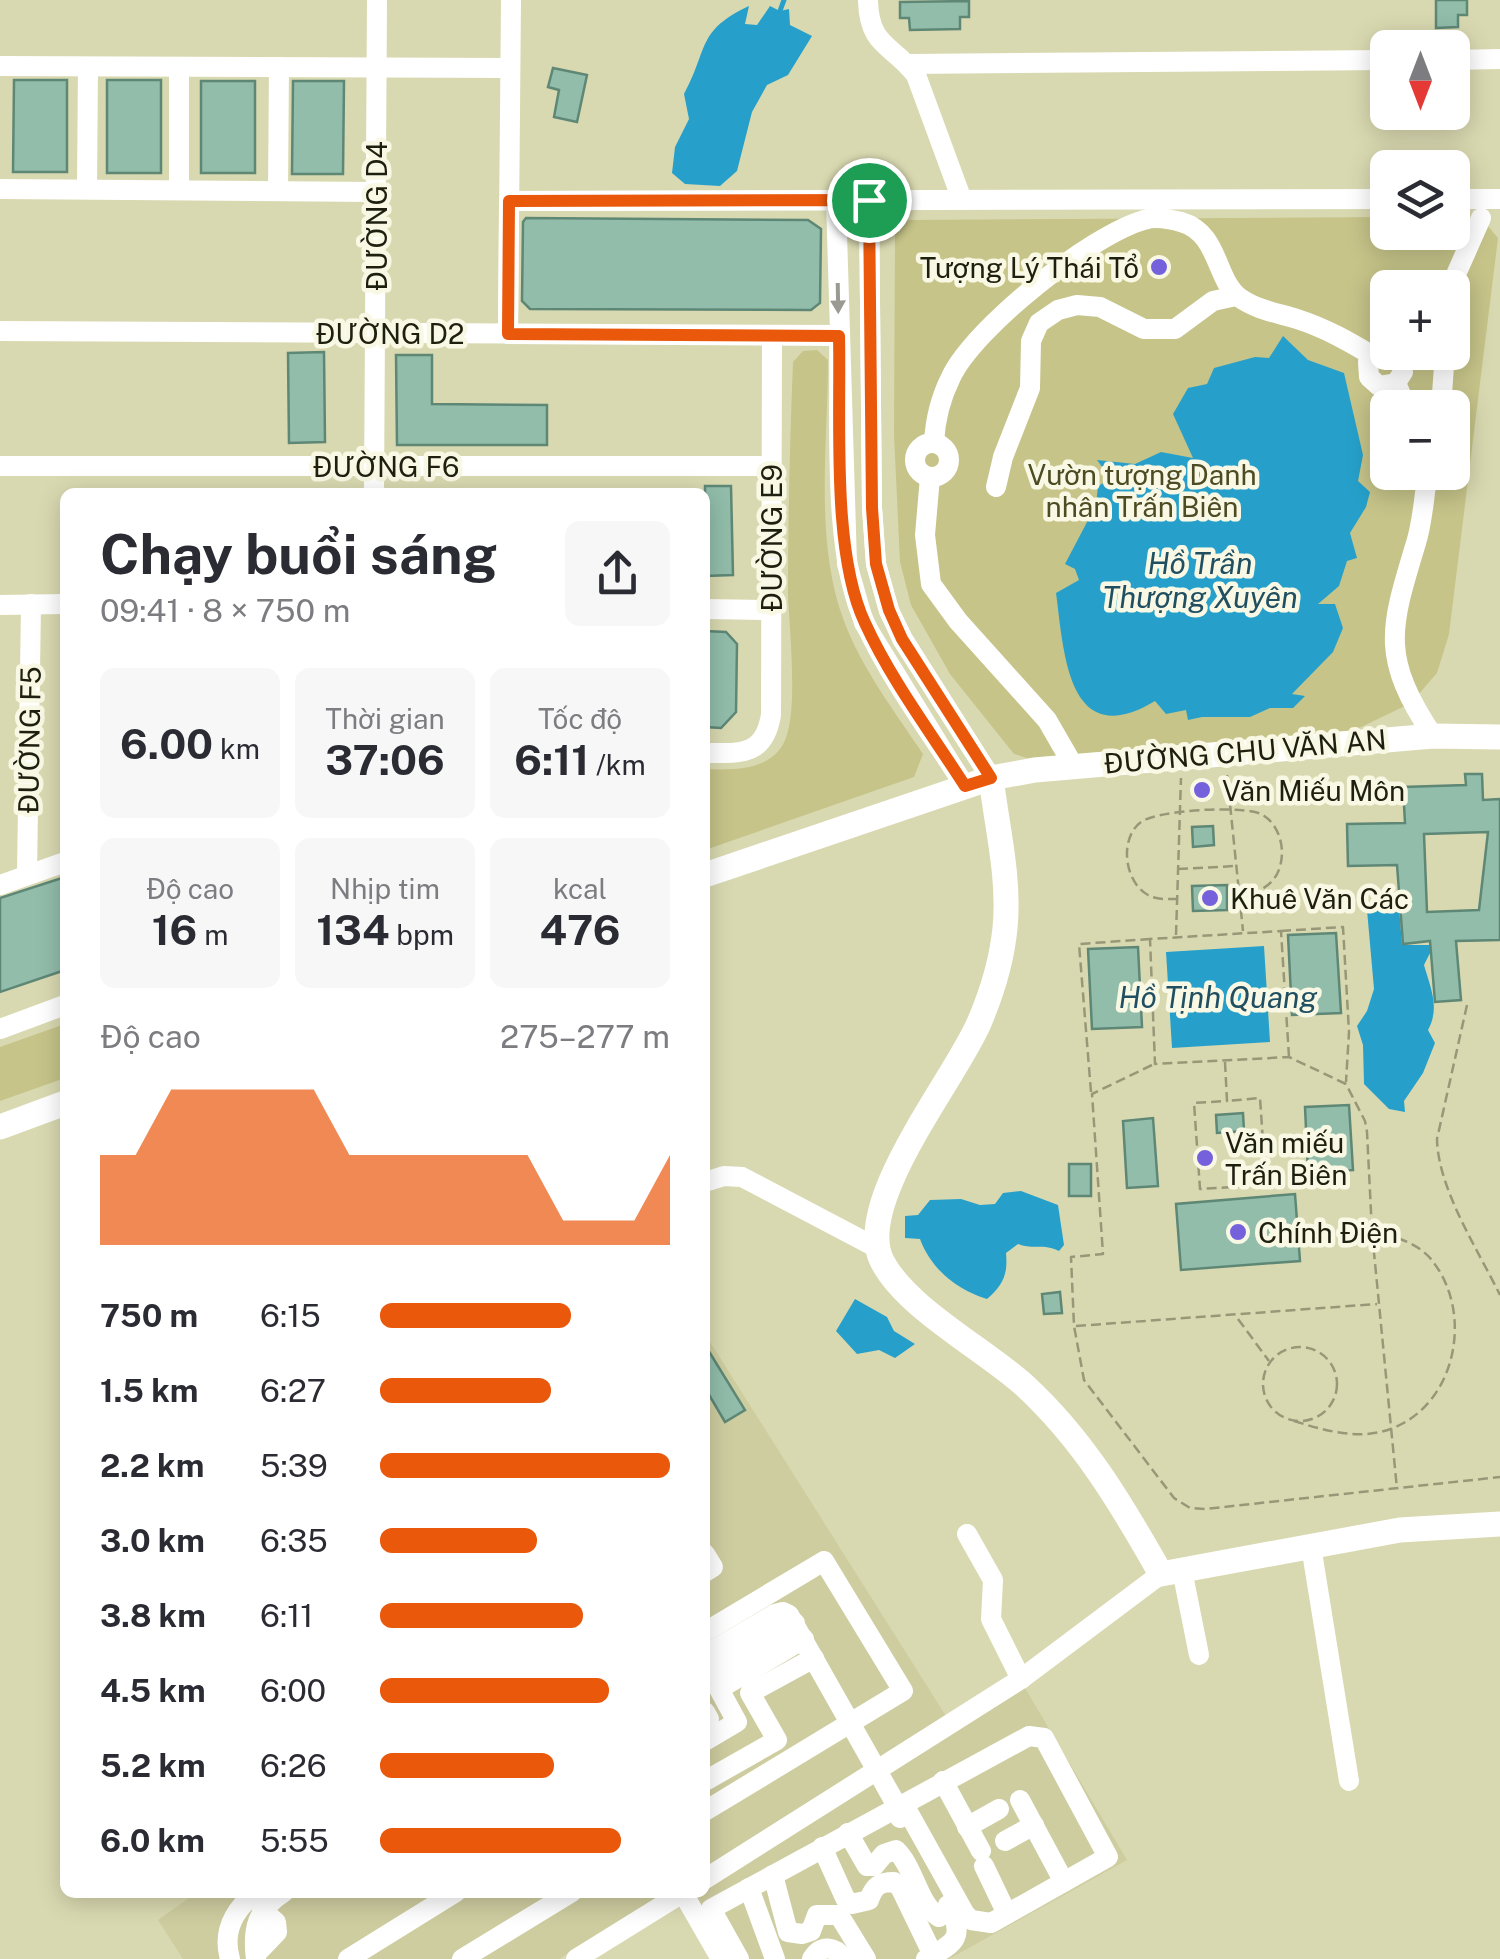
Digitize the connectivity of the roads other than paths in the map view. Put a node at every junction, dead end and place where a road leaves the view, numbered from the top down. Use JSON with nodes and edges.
{"nodes":[{"id":1,"x":377,"y":0,"type":"edge"},
{"id":2,"x":511,"y":0,"type":"edge"},
{"id":3,"x":868,"y":0,"type":"edge"},
{"id":4,"x":1500,"y":59,"type":"edge"},
{"id":5,"x":1370,"y":60,"type":"edge"},
{"id":6,"x":1470,"y":60,"type":"edge"},
{"id":7,"x":908,"y":64,"type":"junction"},
{"id":8,"x":0,"y":66,"type":"edge"},
{"id":9,"x":88,"y":66,"type":"junction"},
{"id":10,"x":179,"y":67,"type":"junction"},
{"id":11,"x":279,"y":67,"type":"junction"},
{"id":12,"x":376,"y":68,"type":"junction"},
{"id":13,"x":510,"y":68,"type":"junction"},
{"id":14,"x":0,"y":188,"type":"edge"},
{"id":15,"x":87,"y":189,"type":"junction"},
{"id":16,"x":179,"y":190,"type":"junction"},
{"id":17,"x":278,"y":191,"type":"junction"},
{"id":18,"x":376,"y":192,"type":"junction"},
{"id":19,"x":1370,"y":199,"type":"edge"},
{"id":20,"x":1470,"y":199,"type":"edge"},
{"id":21,"x":1500,"y":199,"type":"edge"},
{"id":22,"x":836,"y":200,"type":"junction"},
{"id":23,"x":869,"y":200,"type":"junction"},
{"id":24,"x":962,"y":200,"type":"junction"},
{"id":25,"x":509,"y":201,"type":"junction"},
{"id":26,"x":1481,"y":218,"type":"dead end"},
{"id":27,"x":1458,"y":270,"type":"edge"},
{"id":28,"x":1236,"y":296,"type":"junction"},
{"id":29,"x":0,"y":331,"type":"edge"},
{"id":30,"x":375,"y":333,"type":"junction"},
{"id":31,"x":508,"y":334,"type":"junction"},
{"id":32,"x":772,"y":335,"type":"junction"},
{"id":33,"x":839,"y":336,"type":"junction"},
{"id":34,"x":1370,"y":347,"type":"edge"},
{"id":35,"x":1370,"y":367,"type":"edge"},
{"id":36,"x":1403,"y":370,"type":"edge"},
{"id":37,"x":1396,"y":384,"type":"junction"},
{"id":38,"x":1399,"y":390,"type":"edge"},
{"id":39,"x":0,"y":466,"type":"edge"},
{"id":40,"x":374,"y":466,"type":"junction"},
{"id":41,"x":772,"y":466,"type":"junction"},
{"id":42,"x":996,"y":487,"type":"dead end"},
{"id":43,"x":374,"y":488,"type":"edge"},
{"id":44,"x":1425,"y":490,"type":"edge"},
{"id":45,"x":31,"y":604,"type":"junction"},
{"id":46,"x":60,"y":604,"type":"edge"},
{"id":47,"x":0,"y":605,"type":"edge"},
{"id":48,"x":710,"y":610,"type":"edge"},
{"id":49,"x":771,"y":610,"type":"junction"},
{"id":50,"x":1498,"y":732,"type":"edge"},
{"id":51,"x":1433,"y":736,"type":"junction"},
{"id":52,"x":710,"y":752,"type":"edge"},
{"id":53,"x":1073,"y":765,"type":"junction"},
{"id":54,"x":991,"y":778,"type":"junction"},
{"id":55,"x":965,"y":786,"type":"junction"},
{"id":56,"x":60,"y":864,"type":"edge"},
{"id":57,"x":710,"y":873,"type":"edge"},
{"id":58,"x":27,"y":875,"type":"junction"},
{"id":59,"x":0,"y":885,"type":"edge"},
{"id":60,"x":60,"y":1007,"type":"edge"},
{"id":61,"x":0,"y":1029,"type":"edge"},
{"id":62,"x":60,"y":1105,"type":"edge"},
{"id":63,"x":0,"y":1128,"type":"edge"},
{"id":64,"x":710,"y":1180,"type":"edge"},
{"id":65,"x":877,"y":1248,"type":"junction"},
{"id":66,"x":1500,"y":1524,"type":"edge"},
{"id":67,"x":967,"y":1534,"type":"dead end"},
{"id":68,"x":1311,"y":1546,"type":"junction"},
{"id":69,"x":1171,"y":1572,"type":"junction"},
{"id":70,"x":710,"y":1629,"type":"edge"},
{"id":71,"x":799,"y":1631,"type":"junction"},
{"id":72,"x":710,"y":1652,"type":"edge"},
{"id":73,"x":1199,"y":1655,"type":"dead end"},
{"id":74,"x":814,"y":1658,"type":"junction"},
{"id":75,"x":710,"y":1674,"type":"edge"},
{"id":76,"x":1021,"y":1679,"type":"junction"},
{"id":77,"x":850,"y":1723,"type":"junction"},
{"id":78,"x":710,"y":1738,"type":"edge"},
{"id":79,"x":876,"y":1772,"type":"junction"},
{"id":80,"x":710,"y":1778,"type":"edge"},
{"id":81,"x":1349,"y":1780,"type":"dead end"},
{"id":82,"x":943,"y":1782,"type":"junction"},
{"id":83,"x":1020,"y":1800,"type":"dead end"},
{"id":84,"x":897,"y":1806,"type":"junction"},
{"id":85,"x":710,"y":1808,"type":"edge"},
{"id":86,"x":999,"y":1808,"type":"dead end"},
{"id":87,"x":1034,"y":1825,"type":"junction"},
{"id":88,"x":968,"y":1827,"type":"junction"},
{"id":89,"x":848,"y":1833,"type":"junction"},
{"id":90,"x":1005,"y":1841,"type":"dead end"},
{"id":91,"x":822,"y":1847,"type":"junction"},
{"id":92,"x":772,"y":1875,"type":"junction"},
{"id":93,"x":710,"y":1876,"type":"edge"},
{"id":94,"x":1064,"y":1882,"type":"junction"},
{"id":95,"x":749,"y":1888,"type":"junction"},
{"id":96,"x":446,"y":1898,"type":"edge"},
{"id":97,"x":562,"y":1898,"type":"edge"},
{"id":98,"x":675,"y":1898,"type":"edge"},
{"id":99,"x":686,"y":1898,"type":"edge"},
{"id":100,"x":259,"y":1901,"type":"edge"},
{"id":101,"x":950,"y":1908,"type":"junction"},
{"id":102,"x":1007,"y":1914,"type":"junction"},
{"id":103,"x":256,"y":1956,"type":"edge"},
{"id":104,"x":929,"y":1957,"type":"edge"},
{"id":105,"x":230,"y":1959,"type":"edge"},
{"id":106,"x":348,"y":1959,"type":"edge"},
{"id":107,"x":462,"y":1959,"type":"edge"},
{"id":108,"x":576,"y":1959,"type":"edge"},
{"id":109,"x":720,"y":1959,"type":"edge"},
{"id":110,"x":739,"y":1959,"type":"edge"},
{"id":111,"x":774,"y":1959,"type":"edge"},
{"id":112,"x":812,"y":1959,"type":"edge"},
{"id":113,"x":844,"y":1959,"type":"edge"},
{"id":114,"x":866,"y":1959,"type":"edge"}],
"edges":[{"from":1,"to":12,"type":"street","name":"ĐƯỜNG D4"},
{"from":2,"to":13,"type":"street"},
{"from":3,"to":7,"type":"street"},
{"from":4,"to":6,"type":"street"},
{"from":5,"to":7,"type":"street"},
{"from":7,"to":24,"type":"street"},
{"from":8,"to":9,"type":"street"},
{"from":9,"to":10,"type":"street"},
{"from":9,"to":15,"type":"street"},
{"from":10,"to":11,"type":"street"},
{"from":10,"to":16,"type":"street"},
{"from":11,"to":12,"type":"street"},
{"from":11,"to":17,"type":"street"},
{"from":12,"to":13,"type":"street"},
{"from":12,"to":18,"type":"street","name":"ĐƯỜNG D4"},
{"from":13,"to":25,"type":"street"},
{"from":14,"to":15,"type":"street"},
{"from":15,"to":16,"type":"street"},
{"from":16,"to":17,"type":"street"},
{"from":17,"to":18,"type":"street"},
{"from":18,"to":30,"type":"street","name":"ĐƯỜNG D4"},
{"from":19,"to":24,"type":"street"},
{"from":20,"to":21,"type":"street"},
{"from":22,"to":23,"type":"street"},
{"from":22,"to":25,"type":"street"},
{"from":22,"to":33,"type":"street","one_way":true},
{"from":23,"to":24,"type":"street"},
{"from":23,"to":54,"type":"street"},
{"from":25,"to":31,"type":"street"},
{"from":26,"to":27,"type":"street"},
{"from":28,"to":34,"type":"street"},
{"from":28,"to":42,"type":"street"},
{"from":28,"to":53,"type":"street"},
{"from":29,"to":30,"type":"street","name":"ĐƯỜNG D2"},
{"from":30,"to":31,"type":"street","name":"ĐƯỜNG D2"},
{"from":30,"to":40,"type":"street","name":"ĐƯỜNG D4"},
{"from":31,"to":32,"type":"street","name":"ĐƯỜNG D2"},
{"from":32,"to":33,"type":"street","name":"ĐƯỜNG D2"},
{"from":32,"to":41,"type":"street","name":"ĐƯỜNG E9"},
{"from":33,"to":55,"type":"street"},
{"from":35,"to":37,"type":"street"},
{"from":36,"to":37,"type":"street"},
{"from":37,"to":38,"type":"street"},
{"from":39,"to":40,"type":"street","name":"ĐƯỜNG F6"},
{"from":40,"to":41,"type":"street","name":"ĐƯỜNG F6"},
{"from":40,"to":43,"type":"street","name":"ĐƯỜNG D4"},
{"from":41,"to":49,"type":"street","name":"ĐƯỜNG E9"},
{"from":44,"to":51,"type":"street"},
{"from":45,"to":46,"type":"street"},
{"from":45,"to":47,"type":"street"},
{"from":45,"to":58,"type":"street","name":"ĐƯỜNG F5"},
{"from":48,"to":49,"type":"street"},
{"from":49,"to":52,"type":"street","name":"ĐƯỜNG E9"},
{"from":50,"to":51,"type":"main road","name":"ĐƯỜNG CHU VĂN AN"},
{"from":51,"to":53,"type":"main road","name":"ĐƯỜNG CHU VĂN AN"},
{"from":53,"to":54,"type":"main road","name":"ĐƯỜNG CHU VĂN AN"},
{"from":54,"to":55,"type":"main road","name":"ĐƯỜNG CHU VĂN AN"},
{"from":54,"to":65,"type":"main road"},
{"from":55,"to":57,"type":"main road","name":"ĐƯỜNG CHU VĂN AN"},
{"from":56,"to":58,"type":"street"},
{"from":58,"to":59,"type":"street"},
{"from":60,"to":61,"type":"street"},
{"from":62,"to":63,"type":"main road"},
{"from":64,"to":65,"type":"street"},
{"from":65,"to":69,"type":"main road"},
{"from":66,"to":68,"type":"main road"},
{"from":67,"to":76,"type":"street"},
{"from":68,"to":69,"type":"main road"},
{"from":68,"to":81,"type":"street"},
{"from":69,"to":73,"type":"street"},
{"from":69,"to":76,"type":"street"},
{"from":70,"to":77,"type":"street"},
{"from":71,"to":72,"type":"street"},
{"from":71,"to":74,"type":"street"},
{"from":71,"to":75,"type":"street"},
{"from":71,"to":78,"type":"street"},
{"from":74,"to":77,"type":"street"},
{"from":74,"to":80,"type":"street"},
{"from":76,"to":79,"type":"street"},
{"from":77,"to":79,"type":"street"},
{"from":77,"to":85,"type":"street"},
{"from":79,"to":84,"type":"street"},
{"from":79,"to":93,"type":"street"},
{"from":82,"to":84,"type":"street"},
{"from":82,"to":88,"type":"street"},
{"from":82,"to":94,"type":"street"},
{"from":83,"to":87,"type":"street"},
{"from":84,"to":89,"type":"street"},
{"from":84,"to":101,"type":"street"},
{"from":84,"to":102,"type":"street"},
{"from":86,"to":88,"type":"street"},
{"from":87,"to":90,"type":"street"},
{"from":87,"to":94,"type":"street"},
{"from":88,"to":102,"type":"street"},
{"from":89,"to":91,"type":"street"},
{"from":89,"to":101,"type":"street"},
{"from":91,"to":92,"type":"street"},
{"from":91,"to":104,"type":"street"},
{"from":92,"to":95,"type":"street"},
{"from":92,"to":114,"type":"street"},
{"from":94,"to":102,"type":"street"},
{"from":95,"to":110,"type":"street"},
{"from":95,"to":111,"type":"street"},
{"from":96,"to":106,"type":"street"},
{"from":97,"to":107,"type":"street"},
{"from":98,"to":108,"type":"street"},
{"from":99,"to":109,"type":"street"},
{"from":100,"to":103,"type":"street"},
{"from":100,"to":105,"type":"street"},
{"from":101,"to":104,"type":"street"},
{"from":112,"to":113,"type":"street"}]}
